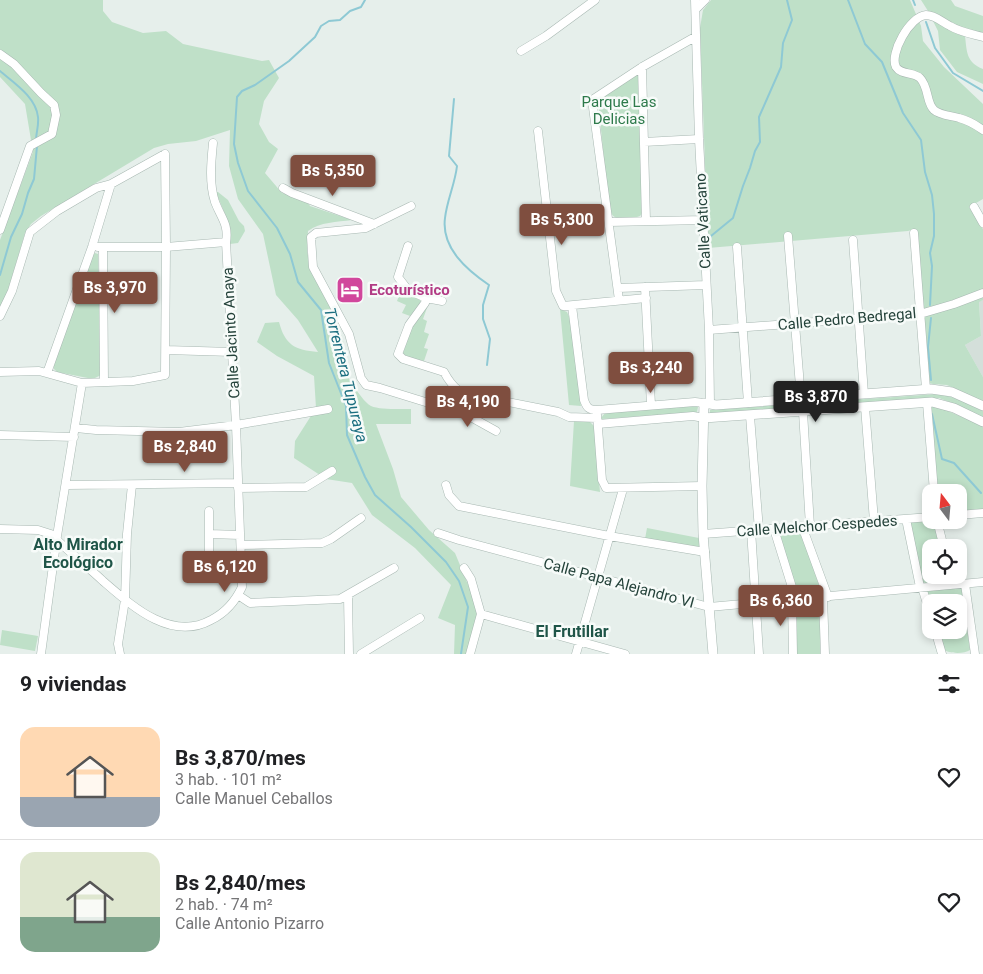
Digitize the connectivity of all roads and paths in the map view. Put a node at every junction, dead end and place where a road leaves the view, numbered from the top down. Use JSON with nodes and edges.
{"nodes":[{"id":1,"x":595,"y":0,"type":"edge"},
{"id":2,"x":705,"y":0,"type":"edge"},
{"id":3,"x":696,"y":4,"type":"edge"},
{"id":4,"x":695,"y":37,"type":"junction"},
{"id":5,"x":983,"y":37,"type":"edge"},
{"id":6,"x":521,"y":51,"type":"dead end"},
{"id":7,"x":0,"y":54,"type":"edge"},
{"id":8,"x":642,"y":67,"type":"junction"},
{"id":9,"x":983,"y":130,"type":"edge"},
{"id":10,"x":538,"y":131,"type":"dead end"},
{"id":11,"x":699,"y":139,"type":"junction"},
{"id":12,"x":644,"y":142,"type":"junction"},
{"id":13,"x":213,"y":143,"type":"dead end"},
{"id":14,"x":112,"y":184,"type":"junction"},
{"id":15,"x":283,"y":188,"type":"dead end"},
{"id":16,"x":411,"y":206,"type":"dead end"},
{"id":17,"x":974,"y":207,"type":"dead end"},
{"id":18,"x":704,"y":220,"type":"junction"},
{"id":19,"x":646,"y":221,"type":"junction"},
{"id":20,"x":609,"y":222,"type":"junction"},
{"id":21,"x":983,"y":223,"type":"edge"},
{"id":22,"x":374,"y":224,"type":"junction"},
{"id":23,"x":0,"y":230,"type":"edge"},
{"id":24,"x":914,"y":233,"type":"dead end"},
{"id":25,"x":788,"y":236,"type":"dead end"},
{"id":26,"x":853,"y":240,"type":"dead end"},
{"id":27,"x":226,"y":242,"type":"junction"},
{"id":28,"x":166,"y":246,"type":"junction"},
{"id":29,"x":408,"y":246,"type":"dead end"},
{"id":30,"x":92,"y":247,"type":"junction"},
{"id":31,"x":103,"y":247,"type":"junction"},
{"id":32,"x":737,"y":248,"type":"dead end"},
{"id":33,"x":706,"y":284,"type":"junction"},
{"id":34,"x":645,"y":287,"type":"junction"},
{"id":35,"x":618,"y":288,"type":"junction"},
{"id":36,"x":983,"y":293,"type":"edge"},
{"id":37,"x":426,"y":298,"type":"junction"},
{"id":38,"x":646,"y":298,"type":"junction"},
{"id":39,"x":619,"y":300,"type":"junction"},
{"id":40,"x":442,"y":301,"type":"dead end"},
{"id":41,"x":572,"y":306,"type":"junction"},
{"id":42,"x":920,"y":314,"type":"junction"},
{"id":43,"x":0,"y":316,"type":"edge"},
{"id":44,"x":858,"y":319,"type":"junction"},
{"id":45,"x":795,"y":324,"type":"junction"},
{"id":46,"x":743,"y":328,"type":"junction"},
{"id":47,"x":709,"y":330,"type":"junction"},
{"id":48,"x":166,"y":350,"type":"junction"},
{"id":49,"x":232,"y":352,"type":"junction"},
{"id":50,"x":0,"y":372,"type":"edge"},
{"id":51,"x":47,"y":374,"type":"junction"},
{"id":52,"x":104,"y":382,"type":"junction"},
{"id":53,"x":82,"y":384,"type":"junction"},
{"id":54,"x":926,"y":389,"type":"junction"},
{"id":55,"x":864,"y":394,"type":"junction"},
{"id":56,"x":801,"y":399,"type":"junction"},
{"id":57,"x":482,"y":401,"type":"junction"},
{"id":58,"x":927,"y":402,"type":"junction"},
{"id":59,"x":748,"y":403,"type":"junction"},
{"id":60,"x":707,"y":404,"type":"junction"},
{"id":61,"x":651,"y":405,"type":"junction"},
{"id":62,"x":983,"y":406,"type":"edge"},
{"id":63,"x":865,"y":407,"type":"junction"},
{"id":64,"x":328,"y":409,"type":"dead end"},
{"id":65,"x":448,"y":409,"type":"junction"},
{"id":66,"x":803,"y":412,"type":"junction"},
{"id":67,"x":750,"y":416,"type":"junction"},
{"id":68,"x":597,"y":417,"type":"junction"},
{"id":69,"x":704,"y":418,"type":"junction"},
{"id":70,"x":983,"y":422,"type":"edge"},
{"id":71,"x":236,"y":425,"type":"junction"},
{"id":72,"x":76,"y":428,"type":"junction"},
{"id":73,"x":496,"y":431,"type":"dead end"},
{"id":74,"x":0,"y":435,"type":"edge"},
{"id":75,"x":74,"y":437,"type":"junction"},
{"id":76,"x":332,"y":471,"type":"dead end"},
{"id":77,"x":933,"y":484,"type":"edge"},
{"id":78,"x":67,"y":485,"type":"junction"},
{"id":79,"x":132,"y":485,"type":"junction"},
{"id":80,"x":446,"y":485,"type":"dead end"},
{"id":81,"x":238,"y":486,"type":"junction"},
{"id":82,"x":702,"y":486,"type":"junction"},
{"id":83,"x":622,"y":489,"type":"junction"},
{"id":84,"x":209,"y":511,"type":"dead end"},
{"id":85,"x":983,"y":513,"type":"edge"},
{"id":86,"x":968,"y":514,"type":"edge"},
{"id":87,"x":361,"y":518,"type":"dead end"},
{"id":88,"x":922,"y":518,"type":"edge"},
{"id":89,"x":906,"y":519,"type":"junction"},
{"id":90,"x":874,"y":521,"type":"junction"},
{"id":91,"x":806,"y":526,"type":"junction"},
{"id":92,"x":0,"y":529,"type":"edge"},
{"id":93,"x":774,"y":529,"type":"junction"},
{"id":94,"x":755,"y":530,"type":"junction"},
{"id":95,"x":438,"y":533,"type":"dead end"},
{"id":96,"x":209,"y":534,"type":"junction"},
{"id":97,"x":704,"y":534,"type":"junction"},
{"id":98,"x":240,"y":535,"type":"junction"},
{"id":99,"x":609,"y":536,"type":"junction"},
{"id":100,"x":57,"y":538,"type":"junction"},
{"id":101,"x":241,"y":545,"type":"junction"},
{"id":102,"x":705,"y":552,"type":"junction"},
{"id":103,"x":209,"y":554,"type":"dead end"},
{"id":104,"x":394,"y":568,"type":"dead end"},
{"id":105,"x":464,"y":568,"type":"dead end"},
{"id":106,"x":598,"y":578,"type":"junction"},
{"id":107,"x":983,"y":582,"type":"edge"},
{"id":108,"x":953,"y":584,"type":"edge"},
{"id":109,"x":966,"y":584,"type":"edge"},
{"id":110,"x":967,"y":584,"type":"edge"},
{"id":111,"x":921,"y":587,"type":"junction"},
{"id":112,"x":923,"y":594,"type":"edge"},
{"id":113,"x":238,"y":595,"type":"junction"},
{"id":114,"x":348,"y":596,"type":"junction"},
{"id":115,"x":825,"y":598,"type":"junction"},
{"id":116,"x":125,"y":600,"type":"junction"},
{"id":117,"x":794,"y":600,"type":"junction"},
{"id":118,"x":756,"y":603,"type":"junction"},
{"id":119,"x":709,"y":607,"type":"junction"},
{"id":120,"x":481,"y":614,"type":"junction"},
{"id":121,"x":420,"y":618,"type":"dead end"},
{"id":122,"x":938,"y":639,"type":"edge"},
{"id":123,"x":580,"y":642,"type":"junction"},
{"id":124,"x":41,"y":654,"type":"edge"},
{"id":125,"x":120,"y":654,"type":"edge"},
{"id":126,"x":349,"y":654,"type":"edge"},
{"id":127,"x":361,"y":654,"type":"edge"},
{"id":128,"x":470,"y":654,"type":"edge"},
{"id":129,"x":576,"y":654,"type":"edge"},
{"id":130,"x":625,"y":654,"type":"edge"},
{"id":131,"x":713,"y":654,"type":"edge"},
{"id":132,"x":759,"y":654,"type":"edge"},
{"id":133,"x":793,"y":654,"type":"edge"},
{"id":134,"x":825,"y":654,"type":"edge"},
{"id":135,"x":942,"y":654,"type":"edge"},
{"id":136,"x":975,"y":654,"type":"edge"}],
"edges":[{"from":1,"to":6,"type":"street"},
{"from":2,"to":3,"type":"street"},
{"from":3,"to":4,"type":"street","name":"Calle Vaticano"},
{"from":4,"to":8,"type":"street"},
{"from":4,"to":11,"type":"street","name":"Calle Vaticano"},
{"from":5,"to":9,"type":"street"},
{"from":7,"to":23,"type":"street"},
{"from":8,"to":12,"type":"street"},
{"from":8,"to":20,"type":"street"},
{"from":10,"to":41,"type":"street"},
{"from":11,"to":12,"type":"street"},
{"from":11,"to":18,"type":"street","name":"Calle Vaticano"},
{"from":12,"to":19,"type":"street"},
{"from":13,"to":27,"type":"street","name":"Calle Jacinto Anaya"},
{"from":14,"to":28,"type":"street"},
{"from":14,"to":30,"type":"street"},
{"from":14,"to":43,"type":"street"},
{"from":15,"to":22,"type":"street"},
{"from":16,"to":22,"type":"street"},
{"from":17,"to":21,"type":"street"},
{"from":18,"to":19,"type":"street"},
{"from":18,"to":33,"type":"street","name":"Calle Vaticano"},
{"from":19,"to":20,"type":"street"},
{"from":20,"to":35,"type":"street"},
{"from":22,"to":65,"type":"street"},
{"from":24,"to":42,"type":"street"},
{"from":25,"to":45,"type":"street"},
{"from":26,"to":44,"type":"street"},
{"from":27,"to":28,"type":"street"},
{"from":27,"to":49,"type":"street","name":"Calle Jacinto Anaya"},
{"from":28,"to":31,"type":"street"},
{"from":28,"to":48,"type":"street"},
{"from":29,"to":37,"type":"street"},
{"from":30,"to":31,"type":"street"},
{"from":30,"to":51,"type":"street"},
{"from":31,"to":52,"type":"street"},
{"from":32,"to":46,"type":"street"},
{"from":33,"to":34,"type":"street"},
{"from":33,"to":47,"type":"street","name":"Calle Vaticano"},
{"from":34,"to":35,"type":"street"},
{"from":34,"to":38,"type":"street"},
{"from":35,"to":39,"type":"street"},
{"from":36,"to":42,"type":"street","name":"Calle Pedro Bedregal"},
{"from":37,"to":40,"type":"street"},
{"from":37,"to":57,"type":"street"},
{"from":38,"to":39,"type":"street"},
{"from":38,"to":61,"type":"street"},
{"from":39,"to":41,"type":"street"},
{"from":41,"to":68,"type":"street"},
{"from":42,"to":44,"type":"street","name":"Calle Pedro Bedregal"},
{"from":42,"to":54,"type":"street"},
{"from":44,"to":45,"type":"street","name":"Calle Pedro Bedregal"},
{"from":44,"to":55,"type":"street"},
{"from":45,"to":46,"type":"street","name":"Calle Pedro Bedregal"},
{"from":45,"to":56,"type":"street"},
{"from":46,"to":47,"type":"street","name":"Calle Pedro Bedregal"},
{"from":46,"to":59,"type":"street"},
{"from":47,"to":60,"type":"street","name":"Calle Vaticano"},
{"from":48,"to":49,"type":"street"},
{"from":48,"to":52,"type":"street"},
{"from":49,"to":71,"type":"street","name":"Calle Jacinto Anaya"},
{"from":50,"to":51,"type":"street"},
{"from":51,"to":53,"type":"street"},
{"from":52,"to":53,"type":"street"},
{"from":53,"to":72,"type":"street"},
{"from":54,"to":55,"type":"street"},
{"from":54,"to":62,"type":"street"},
{"from":55,"to":56,"type":"street"},
{"from":56,"to":59,"type":"street"},
{"from":57,"to":65,"type":"street"},
{"from":57,"to":68,"type":"street"},
{"from":58,"to":63,"type":"street"},
{"from":58,"to":70,"type":"street"},
{"from":58,"to":77,"type":"street"},
{"from":59,"to":60,"type":"street"},
{"from":60,"to":61,"type":"street"},
{"from":60,"to":69,"type":"street","name":"Calle Vaticano"},
{"from":61,"to":68,"type":"street"},
{"from":63,"to":66,"type":"street"},
{"from":63,"to":90,"type":"street"},
{"from":64,"to":71,"type":"street"},
{"from":65,"to":73,"type":"street"},
{"from":66,"to":67,"type":"street"},
{"from":66,"to":91,"type":"street"},
{"from":67,"to":69,"type":"street"},
{"from":67,"to":94,"type":"street"},
{"from":68,"to":69,"type":"street"},
{"from":68,"to":83,"type":"street"},
{"from":69,"to":82,"type":"street","name":"Calle Vaticano"},
{"from":71,"to":72,"type":"street"},
{"from":71,"to":81,"type":"street","name":"Calle Jacinto Anaya"},
{"from":72,"to":75,"type":"street"},
{"from":74,"to":75,"type":"street"},
{"from":75,"to":78,"type":"street"},
{"from":76,"to":81,"type":"street"},
{"from":78,"to":79,"type":"street"},
{"from":78,"to":100,"type":"street"},
{"from":79,"to":81,"type":"street"},
{"from":79,"to":116,"type":"street"},
{"from":80,"to":99,"type":"street"},
{"from":81,"to":98,"type":"street","name":"Calle Jacinto Anaya"},
{"from":82,"to":83,"type":"street"},
{"from":82,"to":97,"type":"street","name":"Calle Vaticano"},
{"from":83,"to":99,"type":"street"},
{"from":84,"to":96,"type":"street"},
{"from":85,"to":86,"type":"street"},
{"from":87,"to":101,"type":"street"},
{"from":88,"to":89,"type":"street","name":"Calle Melchor Cespedes"},
{"from":89,"to":90,"type":"street","name":"Calle Melchor Cespedes"},
{"from":89,"to":111,"type":"street"},
{"from":90,"to":91,"type":"street","name":"Calle Melchor Cespedes"},
{"from":91,"to":93,"type":"street","name":"Calle Melchor Cespedes"},
{"from":91,"to":115,"type":"street"},
{"from":92,"to":100,"type":"street"},
{"from":93,"to":94,"type":"street","name":"Calle Melchor Cespedes"},
{"from":93,"to":117,"type":"street"},
{"from":94,"to":97,"type":"street","name":"Calle Melchor Cespedes"},
{"from":94,"to":118,"type":"street"},
{"from":95,"to":106,"type":"street","name":"Calle Papa Alejandro VI"},
{"from":96,"to":98,"type":"street"},
{"from":96,"to":103,"type":"street"},
{"from":97,"to":102,"type":"street","name":"Calle Vaticano"},
{"from":98,"to":101,"type":"street","name":"Calle Jacinto Anaya"},
{"from":99,"to":102,"type":"street"},
{"from":99,"to":106,"type":"street"},
{"from":100,"to":116,"type":"street"},
{"from":100,"to":124,"type":"street"},
{"from":101,"to":113,"type":"street","name":"Calle Jacinto Anaya"},
{"from":102,"to":119,"type":"street","name":"Calle Vaticano"},
{"from":104,"to":114,"type":"street"},
{"from":105,"to":120,"type":"street"},
{"from":106,"to":119,"type":"street","name":"Calle Papa Alejandro VI"},
{"from":106,"to":123,"type":"street"},
{"from":107,"to":110,"type":"street","name":"Calle Papa Alejandro VI"},
{"from":108,"to":111,"type":"street","name":"Calle Papa Alejandro VI"},
{"from":109,"to":136,"type":"street"},
{"from":111,"to":112,"type":"street"},
{"from":111,"to":115,"type":"street","name":"Calle Papa Alejandro VI"},
{"from":113,"to":114,"type":"street"},
{"from":113,"to":116,"type":"street"},
{"from":114,"to":126,"type":"street"},
{"from":115,"to":117,"type":"street","name":"Calle Papa Alejandro VI"},
{"from":115,"to":134,"type":"street"},
{"from":116,"to":125,"type":"street"},
{"from":117,"to":118,"type":"street","name":"Calle Papa Alejandro VI"},
{"from":117,"to":133,"type":"street"},
{"from":118,"to":119,"type":"street","name":"Calle Papa Alejandro VI"},
{"from":118,"to":132,"type":"street"},
{"from":119,"to":131,"type":"street","name":"Calle Vaticano"},
{"from":120,"to":123,"type":"street"},
{"from":120,"to":128,"type":"street"},
{"from":121,"to":127,"type":"street"},
{"from":122,"to":135,"type":"street"},
{"from":123,"to":129,"type":"street"},
{"from":123,"to":130,"type":"street"}]}
